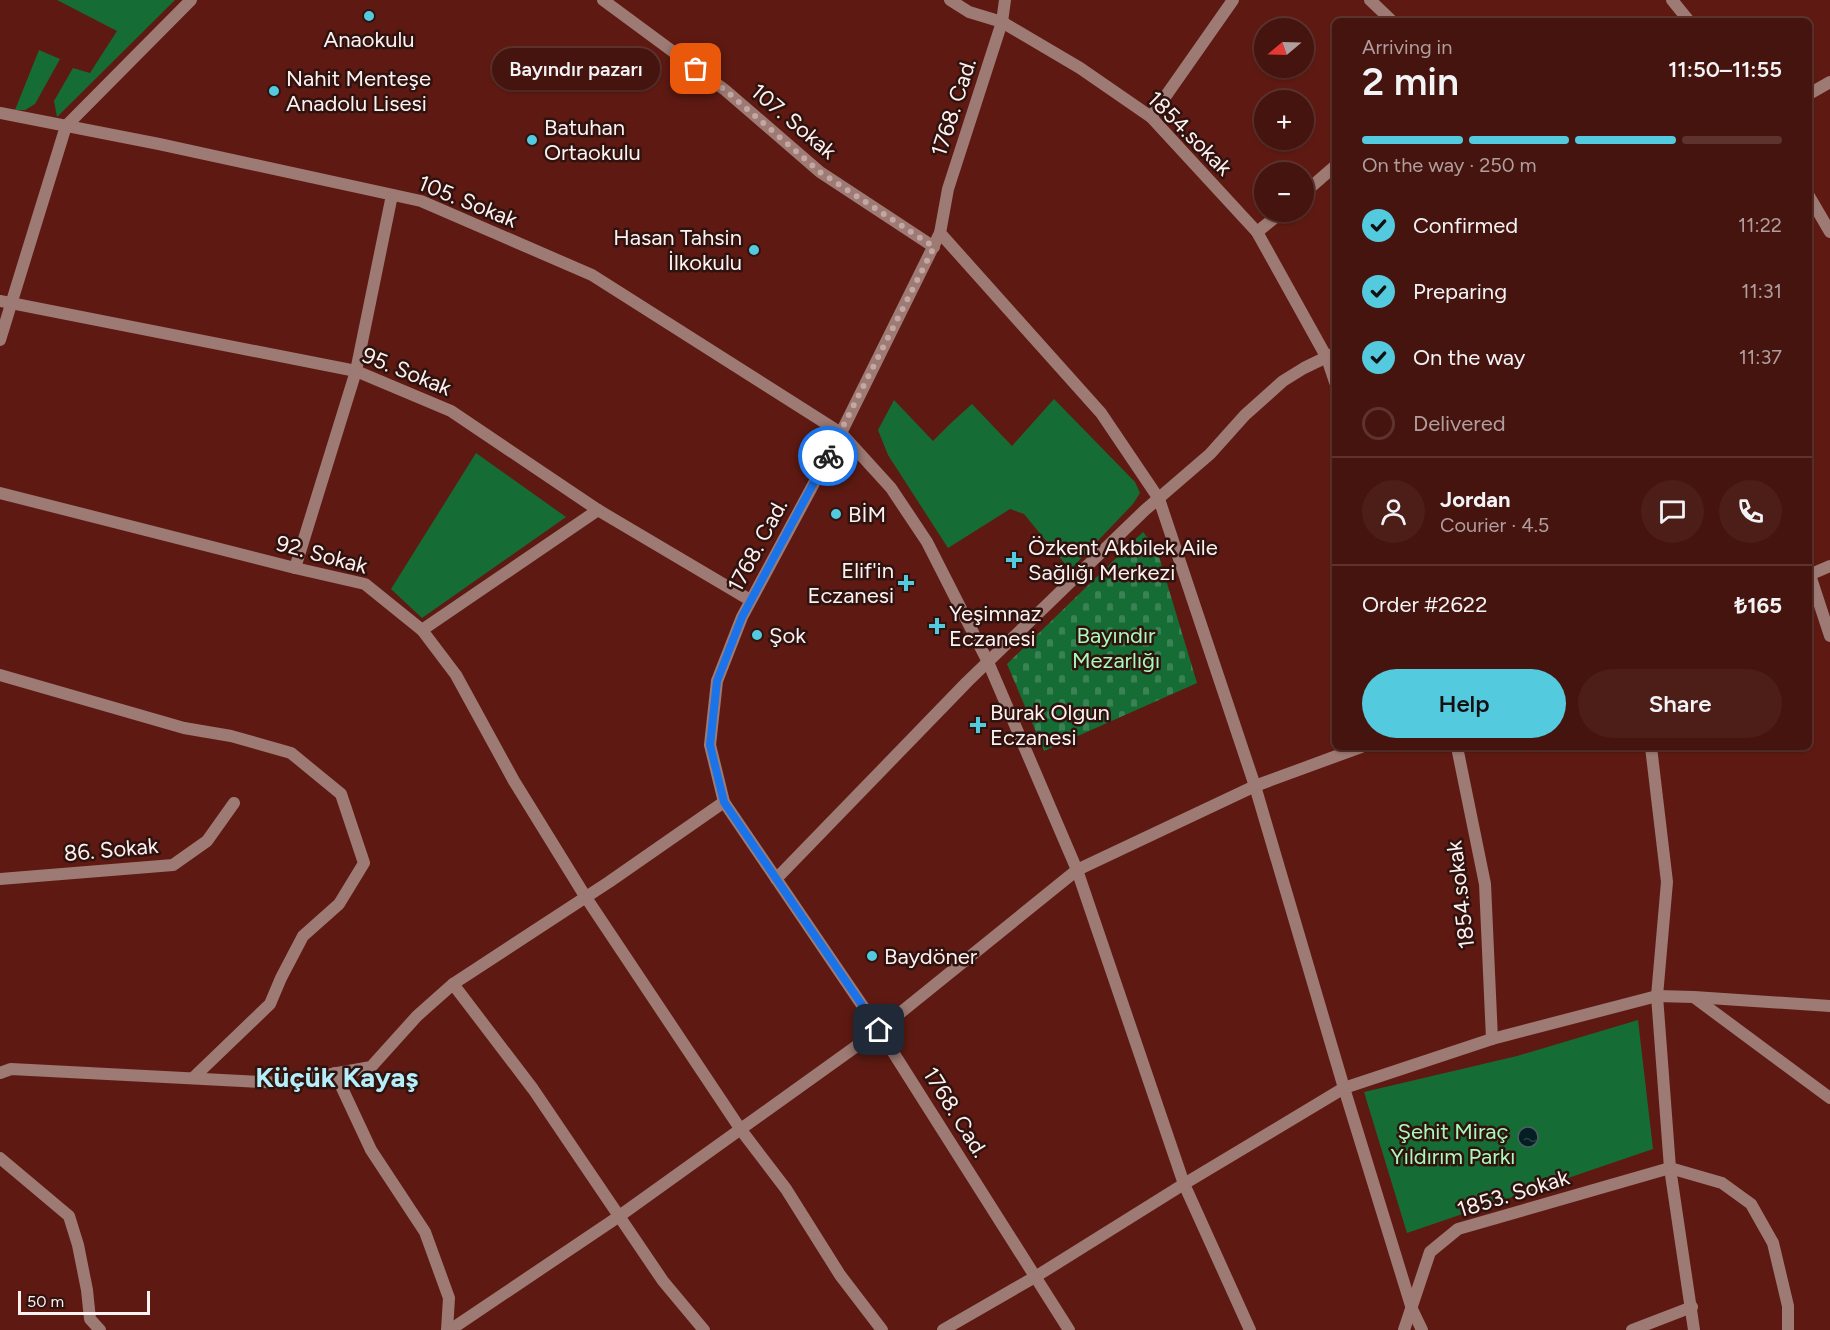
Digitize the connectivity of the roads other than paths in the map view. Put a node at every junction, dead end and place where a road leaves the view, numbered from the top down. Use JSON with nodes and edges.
{"nodes":[{"id":1,"x":191,"y":0,"type":"edge"},
{"id":2,"x":603,"y":0,"type":"edge"},
{"id":3,"x":950,"y":0,"type":"edge"},
{"id":4,"x":1005,"y":0,"type":"edge"},
{"id":5,"x":1233,"y":0,"type":"edge"},
{"id":6,"x":1370,"y":0,"type":"edge"},
{"id":7,"x":1672,"y":0,"type":"edge"},
{"id":8,"x":1389,"y":18,"type":"edge"},
{"id":9,"x":1687,"y":18,"type":"edge"},
{"id":10,"x":1002,"y":22,"type":"junction"},
{"id":11,"x":1830,"y":82,"type":"edge"},
{"id":12,"x":1812,"y":92,"type":"edge"},
{"id":13,"x":0,"y":113,"type":"edge"},
{"id":14,"x":1151,"y":117,"type":"junction"},
{"id":15,"x":66,"y":126,"type":"junction"},
{"id":16,"x":1332,"y":169,"type":"edge"},
{"id":17,"x":1314,"y":184,"type":"edge"},
{"id":18,"x":392,"y":195,"type":"junction"},
{"id":19,"x":1812,"y":201,"type":"edge"},
{"id":20,"x":1270,"y":222,"type":"edge"},
{"id":21,"x":1257,"y":232,"type":"junction"},
{"id":22,"x":1830,"y":232,"type":"edge"},
{"id":23,"x":940,"y":233,"type":"junction"},
{"id":24,"x":934,"y":247,"type":"junction"},
{"id":25,"x":6,"y":302,"type":"edge"},
{"id":26,"x":0,"y":340,"type":"edge"},
{"id":27,"x":1331,"y":356,"type":"edge"},
{"id":28,"x":356,"y":371,"type":"junction"},
{"id":29,"x":841,"y":433,"type":"junction"},
{"id":30,"x":0,"y":493,"type":"edge"},
{"id":31,"x":1159,"y":499,"type":"junction"},
{"id":32,"x":598,"y":510,"type":"junction"},
{"id":33,"x":1830,"y":566,"type":"edge"},
{"id":34,"x":295,"y":568,"type":"junction"},
{"id":35,"x":1812,"y":573,"type":"edge"},
{"id":36,"x":1812,"y":583,"type":"edge"},
{"id":37,"x":750,"y":600,"type":"junction"},
{"id":38,"x":422,"y":630,"type":"junction"},
{"id":39,"x":1830,"y":636,"type":"edge"},
{"id":40,"x":988,"y":662,"type":"junction"},
{"id":41,"x":0,"y":675,"type":"edge"},
{"id":42,"x":1353,"y":750,"type":"edge"},
{"id":43,"x":1458,"y":750,"type":"edge"},
{"id":44,"x":1651,"y":750,"type":"edge"},
{"id":45,"x":1255,"y":786,"type":"junction"},
{"id":46,"x":724,"y":802,"type":"junction"},
{"id":47,"x":234,"y":803,"type":"dead end"},
{"id":48,"x":1077,"y":870,"type":"junction"},
{"id":49,"x":0,"y":879,"type":"edge"},
{"id":50,"x":776,"y":879,"type":"junction"},
{"id":51,"x":585,"y":896,"type":"junction"},
{"id":52,"x":453,"y":984,"type":"junction"},
{"id":53,"x":1657,"y":996,"type":"junction"},
{"id":54,"x":1694,"y":997,"type":"junction"},
{"id":55,"x":1830,"y":1006,"type":"edge"},
{"id":56,"x":879,"y":1030,"type":"junction"},
{"id":57,"x":1492,"y":1039,"type":"junction"},
{"id":58,"x":0,"y":1073,"type":"edge"},
{"id":59,"x":335,"y":1073,"type":"junction"},
{"id":60,"x":194,"y":1077,"type":"junction"},
{"id":61,"x":1344,"y":1088,"type":"junction"},
{"id":62,"x":1830,"y":1098,"type":"edge"},
{"id":63,"x":741,"y":1130,"type":"junction"},
{"id":64,"x":0,"y":1158,"type":"edge"},
{"id":65,"x":1670,"y":1168,"type":"junction"},
{"id":66,"x":1184,"y":1184,"type":"junction"},
{"id":67,"x":618,"y":1217,"type":"junction"},
{"id":68,"x":1035,"y":1277,"type":"junction"},
{"id":69,"x":1692,"y":1307,"type":"junction"},
{"id":70,"x":1412,"y":1309,"type":"junction"},
{"id":71,"x":100,"y":1330,"type":"edge"},
{"id":72,"x":448,"y":1330,"type":"edge"},
{"id":73,"x":704,"y":1330,"type":"edge"},
{"id":74,"x":882,"y":1330,"type":"edge"},
{"id":75,"x":943,"y":1330,"type":"edge"},
{"id":76,"x":1069,"y":1330,"type":"edge"},
{"id":77,"x":1250,"y":1330,"type":"edge"},
{"id":78,"x":1404,"y":1330,"type":"edge"},
{"id":79,"x":1422,"y":1330,"type":"edge"},
{"id":80,"x":1632,"y":1330,"type":"edge"},
{"id":81,"x":1694,"y":1330,"type":"edge"},
{"id":82,"x":1788,"y":1330,"type":"edge"}],
"edges":[{"from":1,"to":15,"type":"street"},
{"from":2,"to":24,"type":"street","name":"107. Sokak"},
{"from":3,"to":10,"type":"street","name":"1854.sokak"},
{"from":4,"to":10,"type":"street","name":"1768. Cad."},
{"from":5,"to":14,"type":"street"},
{"from":6,"to":8,"type":"street"},
{"from":7,"to":9,"type":"street"},
{"from":10,"to":14,"type":"street","name":"1854.sokak"},
{"from":10,"to":23,"type":"street","name":"1768. Cad."},
{"from":11,"to":12,"type":"street"},
{"from":13,"to":15,"type":"street","name":"105. Sokak"},
{"from":14,"to":21,"type":"street","name":"1854.sokak"},
{"from":15,"to":18,"type":"street","name":"105. Sokak"},
{"from":15,"to":25,"type":"street"},
{"from":16,"to":17,"type":"street"},
{"from":18,"to":28,"type":"street"},
{"from":18,"to":29,"type":"street","name":"105. Sokak"},
{"from":19,"to":22,"type":"street"},
{"from":20,"to":21,"type":"street"},
{"from":21,"to":27,"type":"street","name":"1854.sokak"},
{"from":23,"to":24,"type":"street","name":"1768. Cad."},
{"from":23,"to":31,"type":"street"},
{"from":24,"to":29,"type":"street","name":"1768. Cad."},
{"from":25,"to":26,"type":"street"},
{"from":25,"to":28,"type":"street","name":"95. Sokak"},
{"from":27,"to":31,"type":"street"},
{"from":28,"to":32,"type":"street","name":"95. Sokak"},
{"from":28,"to":34,"type":"street"},
{"from":29,"to":37,"type":"street","name":"1768. Cad."},
{"from":29,"to":40,"type":"street","name":"105. Sokak"},
{"from":30,"to":34,"type":"street","name":"92. Sokak"},
{"from":31,"to":40,"type":"street"},
{"from":31,"to":45,"type":"street"},
{"from":32,"to":37,"type":"street","name":"95. Sokak"},
{"from":32,"to":38,"type":"street"},
{"from":33,"to":35,"type":"street"},
{"from":34,"to":38,"type":"street","name":"92. Sokak"},
{"from":36,"to":39,"type":"street"},
{"from":37,"to":46,"type":"street","name":"1768. Cad."},
{"from":38,"to":51,"type":"street","name":"92. Sokak"},
{"from":40,"to":48,"type":"street","name":"105. Sokak"},
{"from":40,"to":50,"type":"street"},
{"from":41,"to":60,"type":"street"},
{"from":42,"to":45,"type":"street"},
{"from":43,"to":57,"type":"street","name":"1854.sokak"},
{"from":44,"to":53,"type":"street"},
{"from":45,"to":48,"type":"street"},
{"from":45,"to":61,"type":"street"},
{"from":46,"to":50,"type":"street","name":"1768. Cad."},
{"from":46,"to":51,"type":"street"},
{"from":47,"to":49,"type":"street","name":"86. Sokak"},
{"from":48,"to":56,"type":"street"},
{"from":48,"to":66,"type":"street","name":"105. Sokak"},
{"from":50,"to":56,"type":"street","name":"1768. Cad."},
{"from":51,"to":52,"type":"street"},
{"from":51,"to":63,"type":"street","name":"92. Sokak"},
{"from":52,"to":59,"type":"street"},
{"from":52,"to":67,"type":"street"},
{"from":53,"to":54,"type":"street"},
{"from":53,"to":57,"type":"street"},
{"from":53,"to":65,"type":"street"},
{"from":54,"to":55,"type":"street"},
{"from":54,"to":62,"type":"street"},
{"from":56,"to":63,"type":"street"},
{"from":56,"to":68,"type":"street","name":"1768. Cad."},
{"from":57,"to":61,"type":"street"},
{"from":58,"to":60,"type":"street"},
{"from":59,"to":60,"type":"street"},
{"from":59,"to":72,"type":"street"},
{"from":61,"to":66,"type":"street"},
{"from":61,"to":70,"type":"street"},
{"from":63,"to":67,"type":"street"},
{"from":63,"to":74,"type":"street","name":"92. Sokak"},
{"from":64,"to":71,"type":"street"},
{"from":65,"to":69,"type":"street"},
{"from":65,"to":70,"type":"street","name":"1853. Sokak"},
{"from":65,"to":82,"type":"street"},
{"from":66,"to":68,"type":"street"},
{"from":66,"to":77,"type":"street","name":"105. Sokak"},
{"from":67,"to":72,"type":"street"},
{"from":67,"to":73,"type":"street"},
{"from":68,"to":75,"type":"street"},
{"from":68,"to":76,"type":"street","name":"1768. Cad."},
{"from":69,"to":80,"type":"street"},
{"from":69,"to":81,"type":"street"},
{"from":70,"to":78,"type":"street","name":"1853. Sokak"},
{"from":70,"to":79,"type":"street"}]}
